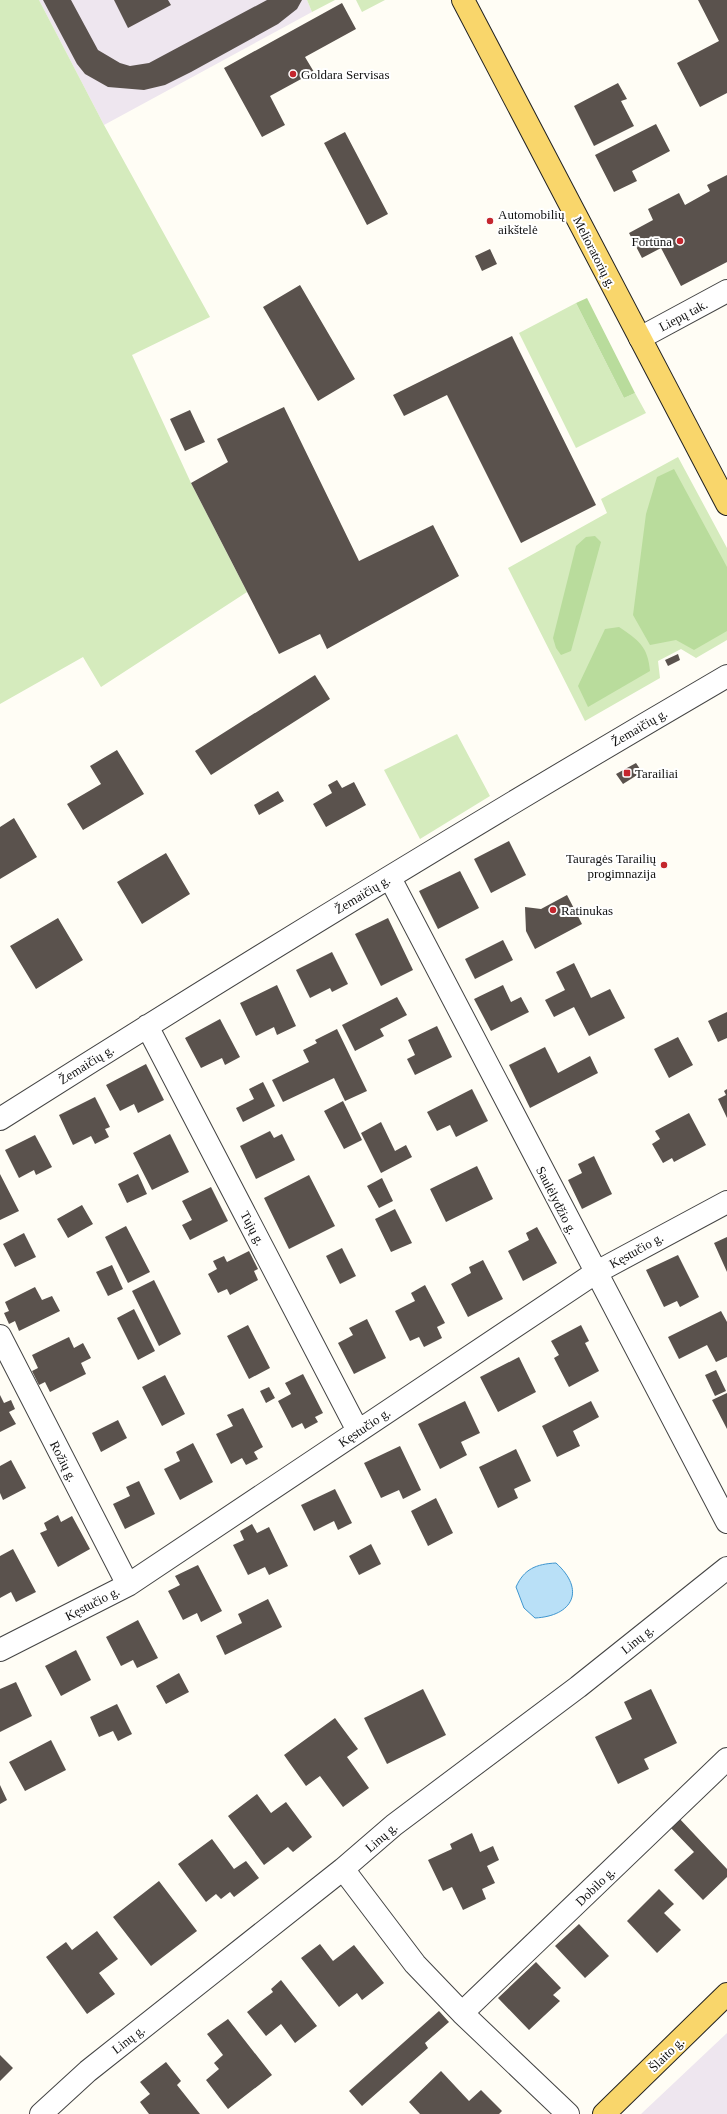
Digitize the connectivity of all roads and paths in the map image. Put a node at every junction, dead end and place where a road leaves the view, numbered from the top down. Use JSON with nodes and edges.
{"nodes":[{"id":1,"x":463,"y":0,"type":"edge"},
{"id":2,"x":727,"y":292,"type":"edge"},
{"id":3,"x":640,"y":338,"type":"junction"},
{"id":4,"x":727,"y":504,"type":"edge"},
{"id":5,"x":727,"y":676,"type":"edge"},
{"id":6,"x":390,"y":878,"type":"junction"},
{"id":7,"x":147,"y":1026,"type":"junction"},
{"id":8,"x":0,"y":1119,"type":"edge"},
{"id":9,"x":727,"y":1202,"type":"edge"},
{"id":10,"x":595,"y":1272,"type":"junction"},
{"id":11,"x":0,"y":1336,"type":"edge"},
{"id":12,"x":358,"y":1431,"type":"junction"},
{"id":13,"x":720,"y":1491,"type":"edge"},
{"id":14,"x":727,"y":1522,"type":"edge"},
{"id":15,"x":727,"y":1568,"type":"edge"},
{"id":16,"x":128,"y":1585,"type":"junction"},
{"id":17,"x":0,"y":1650,"type":"edge"},
{"id":18,"x":727,"y":1759,"type":"edge"},
{"id":19,"x":343,"y":1869,"type":"junction"},
{"id":20,"x":727,"y":1994,"type":"edge"},
{"id":21,"x":462,"y":2013,"type":"junction"},
{"id":22,"x":41,"y":2114,"type":"edge"},
{"id":23,"x":568,"y":2114,"type":"edge"},
{"id":24,"x":604,"y":2114,"type":"edge"}],
"edges":[{"from":1,"to":3,"type":"main road","name":"Melioratorių g."},
{"from":2,"to":3,"type":"street","name":"Liepų tak."},
{"from":3,"to":4,"type":"main road","name":"Melioratorių g."},
{"from":5,"to":6,"type":"street","name":"Žemaičių g."},
{"from":6,"to":7,"type":"street","name":"Žemaičių g."},
{"from":6,"to":10,"type":"street","name":"Saulėlydžio g."},
{"from":7,"to":8,"type":"street","name":"Žemaičių g."},
{"from":7,"to":12,"type":"street","name":"Tujų g."},
{"from":9,"to":10,"type":"street","name":"Kęstučio g."},
{"from":10,"to":12,"type":"street","name":"Kęstučio g."},
{"from":10,"to":13,"type":"street","name":"Saulėlydžio g."},
{"from":11,"to":16,"type":"street","name":"Rožių g."},
{"from":12,"to":16,"type":"street","name":"Kęstučio g."},
{"from":13,"to":14,"type":"street","name":"Saulėlydžio g."},
{"from":15,"to":19,"type":"street","name":"Linų g."},
{"from":16,"to":17,"type":"street","name":"Kęstučio g."},
{"from":18,"to":21,"type":"street","name":"Dobilo g."},
{"from":19,"to":21,"type":"street"},
{"from":19,"to":22,"type":"street","name":"Linų g."},
{"from":20,"to":24,"type":"main road","name":"Šlaito g."},
{"from":21,"to":23,"type":"street"}]}
